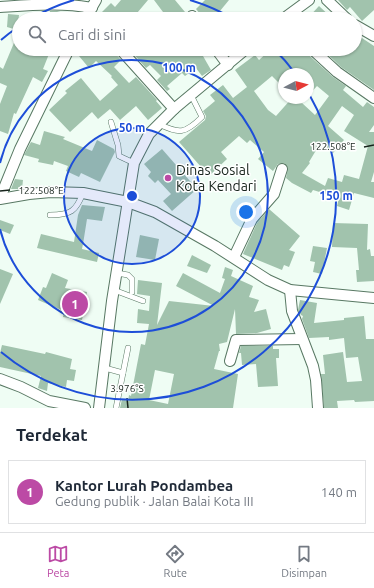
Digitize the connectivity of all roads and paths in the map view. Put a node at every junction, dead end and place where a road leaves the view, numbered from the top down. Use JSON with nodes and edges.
{"nodes":[{"id":1,"x":309,"y":0,"type":"edge"},
{"id":2,"x":327,"y":0,"type":"edge"},
{"id":3,"x":0,"y":7,"type":"edge"},
{"id":4,"x":91,"y":12,"type":"edge"},
{"id":5,"x":293,"y":12,"type":"edge"},
{"id":6,"x":340,"y":12,"type":"edge"},
{"id":7,"x":362,"y":29,"type":"edge"},
{"id":8,"x":374,"y":36,"type":"edge"},
{"id":9,"x":66,"y":56,"type":"edge"},
{"id":10,"x":126,"y":56,"type":"edge"},
{"id":11,"x":221,"y":56,"type":"edge"},
{"id":12,"x":238,"y":56,"type":"edge"},
{"id":13,"x":320,"y":56,"type":"edge"},
{"id":14,"x":228,"y":65,"type":"junction"},
{"id":15,"x":191,"y":95,"type":"junction"},
{"id":16,"x":374,"y":98,"type":"edge"},
{"id":17,"x":174,"y":109,"type":"junction"},
{"id":18,"x":111,"y":122,"type":"dead end"},
{"id":19,"x":159,"y":124,"type":"junction"},
{"id":20,"x":134,"y":163,"type":"junction"},
{"id":21,"x":282,"y":169,"type":"dead end"},
{"id":22,"x":83,"y":192,"type":"junction"},
{"id":23,"x":0,"y":199,"type":"edge"},
{"id":24,"x":128,"y":202,"type":"junction"},
{"id":25,"x":50,"y":215,"type":"dead end"},
{"id":26,"x":234,"y":257,"type":"junction"},
{"id":27,"x":117,"y":273,"type":"junction"},
{"id":28,"x":114,"y":290,"type":"junction"},
{"id":29,"x":290,"y":290,"type":"junction"},
{"id":30,"x":132,"y":292,"type":"dead end"},
{"id":31,"x":374,"y":298,"type":"edge"},
{"id":32,"x":143,"y":301,"type":"dead end"},
{"id":33,"x":302,"y":339,"type":"junction"},
{"id":34,"x":128,"y":348,"type":"dead end"},
{"id":35,"x":230,"y":361,"type":"dead end"},
{"id":36,"x":105,"y":368,"type":"junction"},
{"id":37,"x":123,"y":373,"type":"junction"},
{"id":38,"x":0,"y":379,"type":"edge"},
{"id":39,"x":85,"y":408,"type":"edge"},
{"id":40,"x":99,"y":408,"type":"edge"},
{"id":41,"x":116,"y":408,"type":"edge"},
{"id":42,"x":318,"y":408,"type":"edge"}],
"edges":[{"from":1,"to":5,"type":"street"},
{"from":2,"to":6,"type":"street"},
{"from":3,"to":4,"type":"street"},
{"from":7,"to":8,"type":"street"},
{"from":9,"to":23,"type":"street"},
{"from":10,"to":17,"type":"street"},
{"from":11,"to":14,"type":"street"},
{"from":12,"to":14,"type":"street"},
{"from":13,"to":16,"type":"street"},
{"from":14,"to":15,"type":"street"},
{"from":15,"to":17,"type":"street"},
{"from":15,"to":19,"type":"lane"},
{"from":17,"to":19,"type":"street"},
{"from":18,"to":20,"type":"lane"},
{"from":19,"to":20,"type":"street"},
{"from":20,"to":24,"type":"street"},
{"from":21,"to":26,"type":"street"},
{"from":22,"to":23,"type":"street"},
{"from":22,"to":24,"type":"street"},
{"from":22,"to":25,"type":"lane"},
{"from":24,"to":26,"type":"street"},
{"from":24,"to":27,"type":"street"},
{"from":26,"to":29,"type":"street"},
{"from":27,"to":28,"type":"street"},
{"from":27,"to":30,"type":"lane"},
{"from":28,"to":32,"type":"lane"},
{"from":28,"to":36,"type":"street"},
{"from":29,"to":31,"type":"street"},
{"from":29,"to":33,"type":"street"},
{"from":33,"to":35,"type":"street"},
{"from":33,"to":42,"type":"street"},
{"from":34,"to":37,"type":"lane"},
{"from":36,"to":37,"type":"lane"},
{"from":36,"to":40,"type":"street"},
{"from":37,"to":41,"type":"lane"},
{"from":38,"to":39,"type":"street"}]}
